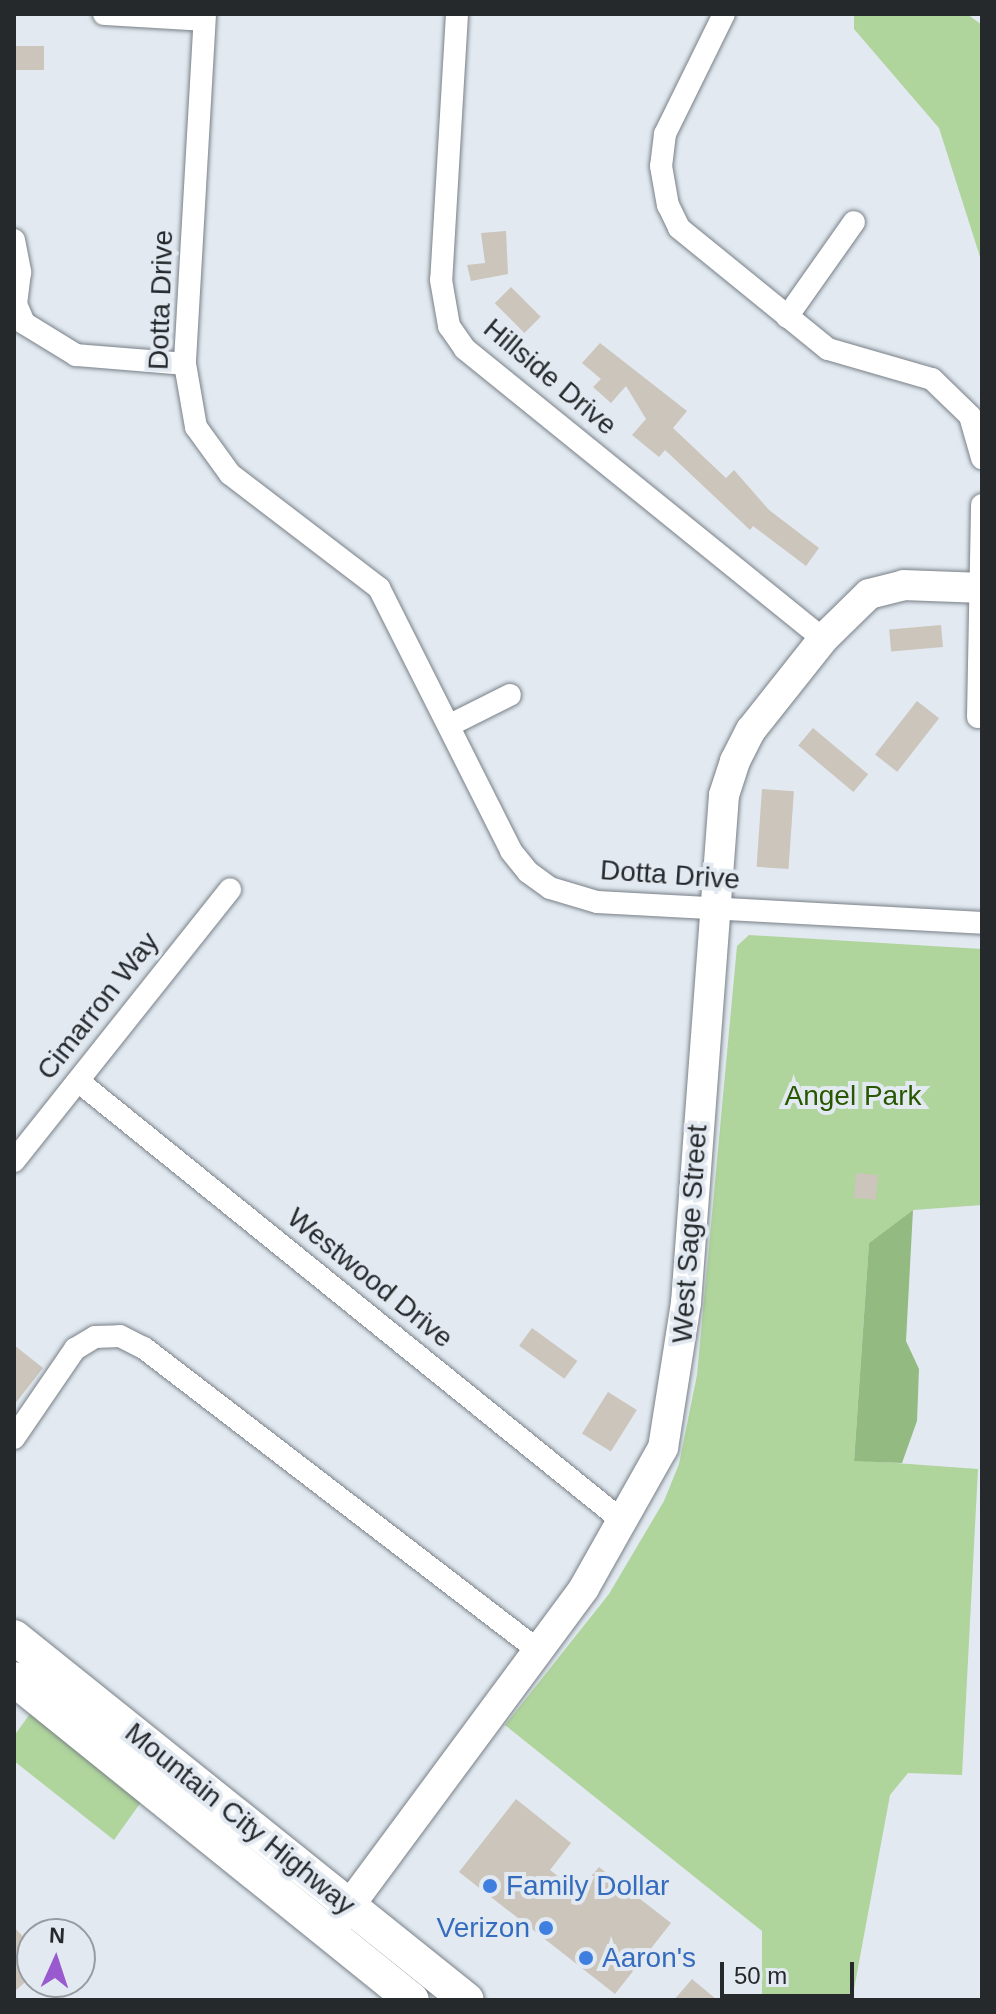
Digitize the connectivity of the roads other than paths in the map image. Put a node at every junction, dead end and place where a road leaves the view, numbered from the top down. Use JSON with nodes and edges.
{"nodes":[{"id":1,"x":104,"y":14,"type":"edge"},
{"id":2,"x":457,"y":14,"type":"edge"},
{"id":3,"x":724,"y":14,"type":"edge"},
{"id":4,"x":205,"y":17,"type":"edge"},
{"id":5,"x":854,"y":222,"type":"dead end"},
{"id":6,"x":14,"y":240,"type":"edge"},
{"id":7,"x":787,"y":317,"type":"junction"},
{"id":8,"x":19,"y":320,"type":"edge"},
{"id":9,"x":185,"y":364,"type":"junction"},
{"id":10,"x":982,"y":458,"type":"edge"},
{"id":11,"x":982,"y":505,"type":"edge"},
{"id":12,"x":981,"y":588,"type":"edge"},
{"id":13,"x":823,"y":639,"type":"junction"},
{"id":14,"x":510,"y":695,"type":"dead end"},
{"id":15,"x":978,"y":717,"type":"dead end"},
{"id":16,"x":450,"y":725,"type":"junction"},
{"id":17,"x":230,"y":889,"type":"dead end"},
{"id":18,"x":714,"y":909,"type":"junction"},
{"id":19,"x":982,"y":923,"type":"edge"},
{"id":20,"x":78,"y":1081,"type":"junction"},
{"id":21,"x":14,"y":1161,"type":"edge"},
{"id":22,"x":14,"y":1438,"type":"edge"},
{"id":23,"x":625,"y":1523,"type":"junction"},
{"id":24,"x":14,"y":1637,"type":"edge"},
{"id":25,"x":540,"y":1652,"type":"junction"},
{"id":26,"x":14,"y":1679,"type":"edge"},
{"id":27,"x":350,"y":1906,"type":"junction"},
{"id":28,"x":329,"y":1933,"type":"junction"},
{"id":29,"x":412,"y":2000,"type":"edge"},
{"id":30,"x":467,"y":2000,"type":"edge"}],
"edges":[{"from":1,"to":4,"type":"street"},
{"from":2,"to":13,"type":"street","name":"Hillside Drive"},
{"from":3,"to":7,"type":"street"},
{"from":4,"to":9,"type":"street","name":"Dotta Drive"},
{"from":5,"to":7,"type":"street"},
{"from":6,"to":8,"type":"street"},
{"from":7,"to":10,"type":"street"},
{"from":8,"to":9,"type":"street"},
{"from":9,"to":16,"type":"street","name":"Dotta Drive"},
{"from":11,"to":12,"type":"street"},
{"from":12,"to":13,"type":"street","name":"West Sage Street"},
{"from":12,"to":15,"type":"street"},
{"from":13,"to":18,"type":"street","name":"West Sage Street"},
{"from":14,"to":16,"type":"street"},
{"from":16,"to":18,"type":"street","name":"Dotta Drive"},
{"from":17,"to":20,"type":"street","name":"Cimarron Way"},
{"from":18,"to":19,"type":"street","name":"Dotta Drive"},
{"from":18,"to":23,"type":"street","name":"West Sage Street"},
{"from":20,"to":21,"type":"street","name":"Cimarron Way"},
{"from":20,"to":23,"type":"street","name":"Westwood Drive"},
{"from":22,"to":25,"type":"street"},
{"from":23,"to":25,"type":"street","name":"West Sage Street"},
{"from":24,"to":27,"type":"main road","name":"Mountain City Highway"},
{"from":25,"to":27,"type":"street","name":"West Sage Street"},
{"from":26,"to":28,"type":"main road","name":"Mountain City Highway"},
{"from":27,"to":28,"type":"street","name":"West Sage Street"},
{"from":27,"to":30,"type":"main road","name":"Mountain City Highway"},
{"from":28,"to":29,"type":"main road","name":"Mountain City Highway"}]}
